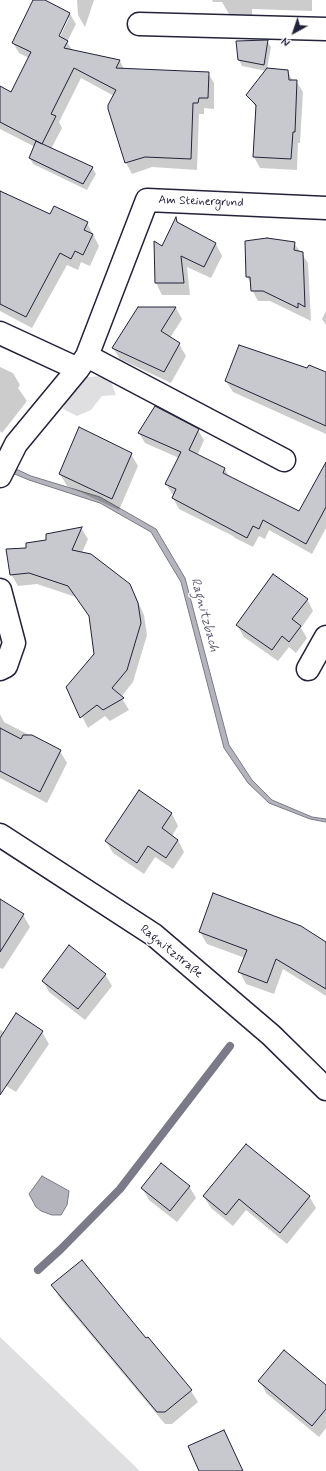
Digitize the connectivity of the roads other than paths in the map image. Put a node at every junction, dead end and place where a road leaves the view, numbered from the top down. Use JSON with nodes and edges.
{"nodes":[{"id":1,"x":139,"y":24,"type":"dead end"},
{"id":2,"x":326,"y":30,"type":"edge"},
{"id":3,"x":326,"y":208,"type":"edge"},
{"id":4,"x":0,"y":333,"type":"edge"},
{"id":5,"x":83,"y":362,"type":"junction"},
{"id":6,"x":284,"y":460,"type":"dead end"},
{"id":7,"x":0,"y":476,"type":"edge"},
{"id":8,"x":0,"y":590,"type":"edge"},
{"id":9,"x":326,"y":637,"type":"edge"},
{"id":10,"x":0,"y":669,"type":"edge"},
{"id":11,"x":308,"y":669,"type":"dead end"},
{"id":12,"x":0,"y":835,"type":"edge"},
{"id":13,"x":326,"y":1089,"type":"edge"}],
"edges":[{"from":1,"to":2,"type":"street"},
{"from":3,"to":5,"type":"street","name":"Am Steinergrund"},
{"from":4,"to":5,"type":"street"},
{"from":5,"to":6,"type":"street"},
{"from":5,"to":7,"type":"street","name":"Am Steinergrund"},
{"from":8,"to":10,"type":"street"},
{"from":9,"to":11,"type":"street"},
{"from":12,"to":13,"type":"street","name":"Ragnitzstraße"}]}
